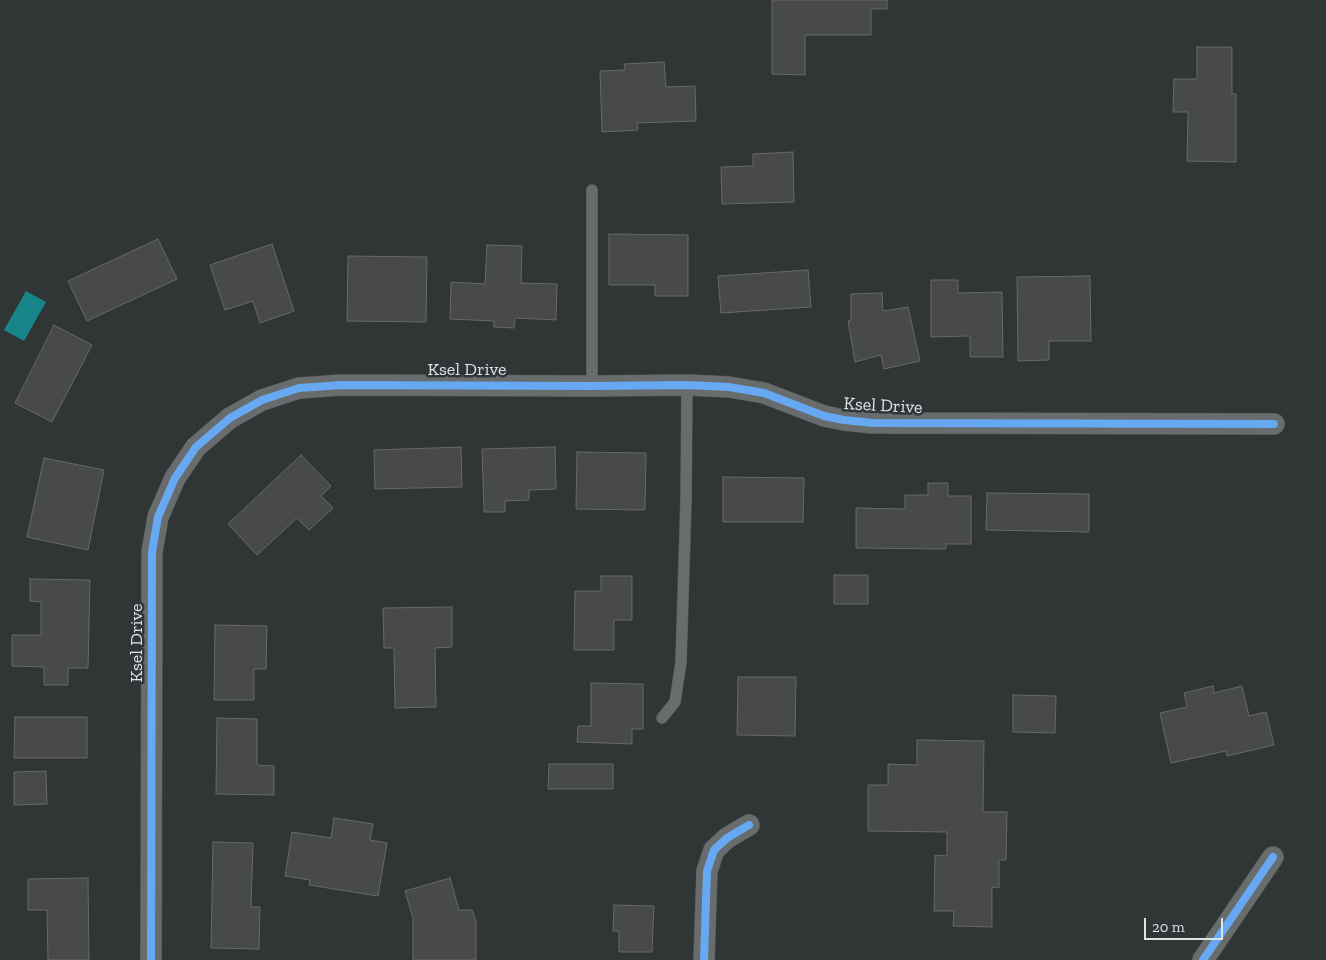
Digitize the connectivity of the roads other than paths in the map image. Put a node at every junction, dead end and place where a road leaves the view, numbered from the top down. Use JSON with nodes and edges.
{"nodes":[{"id":1,"x":592,"y":190,"type":"dead end"},
{"id":2,"x":687,"y":385,"type":"junction"},
{"id":3,"x":592,"y":386,"type":"junction"},
{"id":4,"x":1274,"y":424,"type":"dead end"},
{"id":5,"x":662,"y":718,"type":"dead end"},
{"id":6,"x":750,"y":825,"type":"dead end"},
{"id":7,"x":1274,"y":857,"type":"dead end"},
{"id":8,"x":151,"y":960,"type":"edge"},
{"id":9,"x":704,"y":960,"type":"edge"},
{"id":10,"x":1204,"y":960,"type":"edge"}],
"edges":[{"from":1,"to":3,"type":"lane"},
{"from":2,"to":3,"type":"street","name":"Ksel Drive"},
{"from":2,"to":4,"type":"street","name":"Ksel Drive"},
{"from":2,"to":5,"type":"lane"},
{"from":3,"to":8,"type":"street","name":"Ksel Drive"},
{"from":6,"to":9,"type":"street"},
{"from":7,"to":10,"type":"street"}]}
